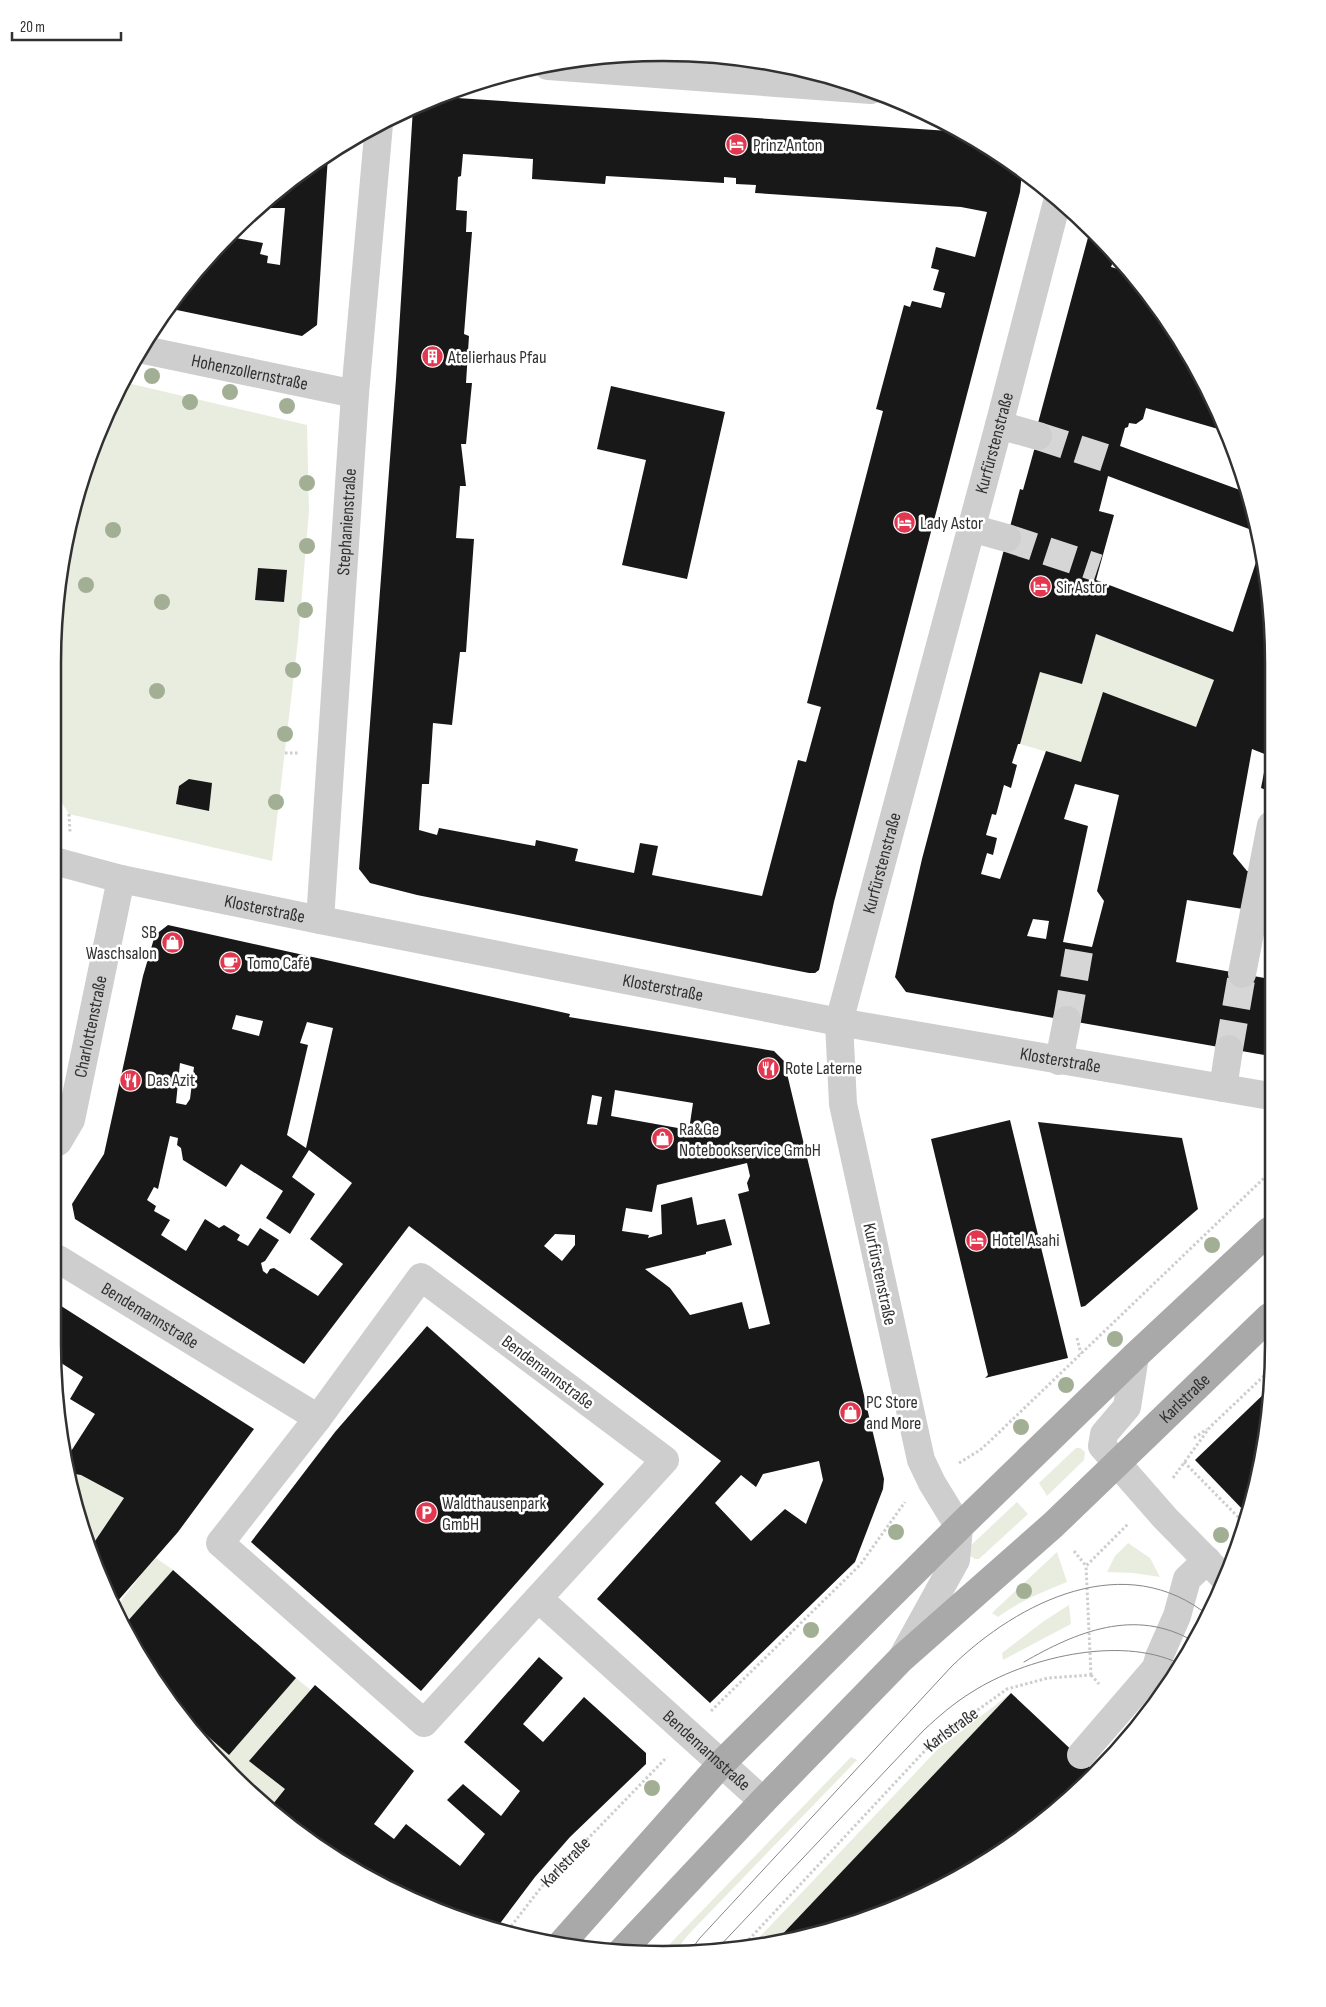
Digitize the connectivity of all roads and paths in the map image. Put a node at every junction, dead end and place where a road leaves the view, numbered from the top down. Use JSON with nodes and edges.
{"nodes":[{"id":1,"x":575,"y":68,"type":"edge"},
{"id":2,"x":821,"y":83,"type":"edge"},
{"id":3,"x":378,"y":133,"type":"edge"},
{"id":4,"x":1056,"y":207,"type":"edge"},
{"id":5,"x":149,"y":351,"type":"edge"},
{"id":6,"x":355,"y":394,"type":"junction"},
{"id":7,"x":999,"y":425,"type":"junction"},
{"id":8,"x":1038,"y":436,"type":"tunnel mouth"},
{"id":9,"x":971,"y":528,"type":"junction"},
{"id":10,"x":1008,"y":538,"type":"tunnel mouth"},
{"id":11,"x":1265,"y":856,"type":"edge"},
{"id":12,"x":61,"y":863,"type":"edge"},
{"id":13,"x":121,"y":879,"type":"junction"},
{"id":14,"x":320,"y":920,"type":"junction"},
{"id":15,"x":1242,"y":974,"type":"tunnel mouth"},
{"id":16,"x":1067,"y":1020,"type":"tunnel mouth"},
{"id":17,"x":839,"y":1022,"type":"junction"},
{"id":18,"x":1230,"y":1049,"type":"tunnel mouth"},
{"id":19,"x":1059,"y":1061,"type":"junction"},
{"id":20,"x":1223,"y":1088,"type":"junction"},
{"id":21,"x":1265,"y":1095,"type":"edge"},
{"id":22,"x":61,"y":1137,"type":"edge"},
{"id":23,"x":1265,"y":1176,"type":"edge"},
{"id":24,"x":1265,"y":1235,"type":"edge"},
{"id":25,"x":61,"y":1261,"type":"edge"},
{"id":26,"x":1265,"y":1321,"type":"edge"},
{"id":27,"x":1077,"y":1338,"type":"dead end"},
{"id":28,"x":1081,"y":1354,"type":"junction"},
{"id":29,"x":1135,"y":1356,"type":"junction"},
{"id":30,"x":1263,"y":1376,"type":"edge"},
{"id":31,"x":318,"y":1418,"type":"junction"},
{"id":32,"x":1117,"y":1462,"type":"junction"},
{"id":33,"x":1184,"y":1462,"type":"junction"},
{"id":34,"x":957,"y":1464,"type":"dead end"},
{"id":35,"x":1172,"y":1478,"type":"dead end"},
{"id":36,"x":906,"y":1501,"type":"dead end"},
{"id":37,"x":1239,"y":1518,"type":"edge"},
{"id":38,"x":959,"y":1527,"type":"junction"},
{"id":39,"x":1114,"y":1539,"type":"dead end"},
{"id":40,"x":1068,"y":1544,"type":"dead end"},
{"id":41,"x":1086,"y":1566,"type":"junction"},
{"id":42,"x":1216,"y":1570,"type":"edge"},
{"id":43,"x":539,"y":1599,"type":"junction"},
{"id":44,"x":901,"y":1659,"type":"junction"},
{"id":45,"x":1158,"y":1678,"type":"edge"},
{"id":46,"x":711,"y":1711,"type":"dead end"},
{"id":47,"x":671,"y":1752,"type":"dead end"},
{"id":48,"x":1081,"y":1754,"type":"dead end"},
{"id":49,"x":721,"y":1764,"type":"junction"},
{"id":50,"x":763,"y":1801,"type":"junction"},
{"id":51,"x":511,"y":1926,"type":"edge"},
{"id":52,"x":567,"y":1938,"type":"edge"},
{"id":53,"x":749,"y":1940,"type":"edge"},
{"id":54,"x":629,"y":1944,"type":"edge"}],
"edges":[{"from":1,"to":2,"type":"street"},
{"from":3,"to":6,"type":"street","name":"Stephanienstraße"},
{"from":4,"to":7,"type":"street","name":"Kurfürstenstraße"},
{"from":5,"to":6,"type":"street","name":"Hohenzollernstraße"},
{"from":6,"to":14,"type":"street","name":"Stephanienstraße"},
{"from":7,"to":8,"type":"street"},
{"from":7,"to":9,"type":"street","name":"Kurfürstenstraße"},
{"from":9,"to":10,"type":"street"},
{"from":9,"to":17,"type":"street","name":"Kurfürstenstraße"},
{"from":11,"to":15,"type":"street"},
{"from":12,"to":13,"type":"street","name":"Klosterstraße"},
{"from":13,"to":14,"type":"street","name":"Klosterstraße"},
{"from":13,"to":22,"type":"street","name":"Charlottenstraße"},
{"from":14,"to":17,"type":"street","name":"Klosterstraße"},
{"from":16,"to":19,"type":"street"},
{"from":17,"to":19,"type":"street","name":"Klosterstraße"},
{"from":17,"to":38,"type":"street","name":"Kurfürstenstraße"},
{"from":18,"to":20,"type":"street"},
{"from":19,"to":20,"type":"street","name":"Klosterstraße"},
{"from":20,"to":21,"type":"street","name":"Klosterstraße"},
{"from":23,"to":28,"type":"path"},
{"from":24,"to":29,"type":"main road"},
{"from":25,"to":31,"type":"street","name":"Bendemannstraße"},
{"from":26,"to":32,"type":"main road","name":"Karlstraße"},
{"from":27,"to":28,"type":"path"},
{"from":28,"to":34,"type":"path"},
{"from":29,"to":32,"type":"street"},
{"from":29,"to":38,"type":"main road"},
{"from":30,"to":33,"type":"path"},
{"from":31,"to":43,"type":"street","name":"Bendemannstraße"},
{"from":31,"to":43,"type":"street","name":"Bendemannstraße"},
{"from":32,"to":42,"type":"street"},
{"from":32,"to":44,"type":"main road","name":"Karlstraße"},
{"from":33,"to":35,"type":"path"},
{"from":33,"to":37,"type":"path"},
{"from":36,"to":46,"type":"path"},
{"from":38,"to":44,"type":"street","name":"Karlstraße"},
{"from":38,"to":49,"type":"main road"},
{"from":39,"to":41,"type":"path"},
{"from":40,"to":41,"type":"path"},
{"from":41,"to":53,"type":"path","name":"Karlstraße"},
{"from":42,"to":45,"type":"street"},
{"from":43,"to":49,"type":"street","name":"Bendemannstraße"},
{"from":44,"to":50,"type":"main road","name":"Karlstraße"},
{"from":45,"to":48,"type":"street"},
{"from":47,"to":51,"type":"path","name":"Karlstraße"},
{"from":49,"to":50,"type":"street","name":"Bendemannstraße"},
{"from":49,"to":52,"type":"main road"},
{"from":50,"to":54,"type":"main road","name":"Karlstraße"}]}
